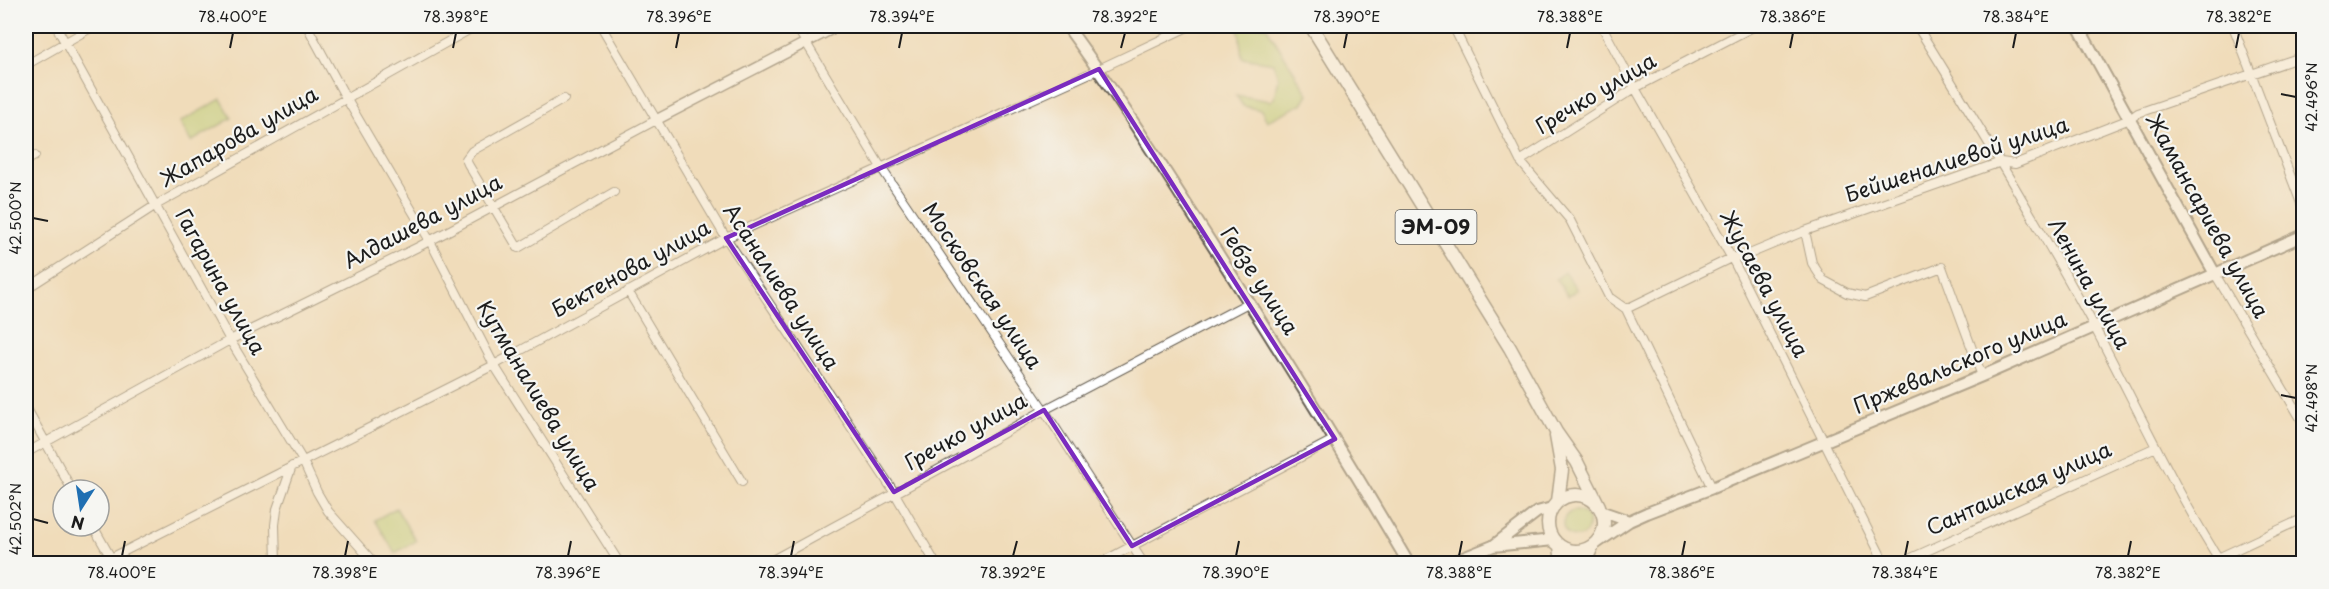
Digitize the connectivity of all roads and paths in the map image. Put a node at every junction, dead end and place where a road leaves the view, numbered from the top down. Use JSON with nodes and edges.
{"nodes":[{"id":1,"x":56,"y":26,"type":"edge"},
{"id":2,"x":94,"y":26,"type":"edge"},
{"id":3,"x":307,"y":26,"type":"edge"},
{"id":4,"x":476,"y":26,"type":"edge"},
{"id":5,"x":601,"y":26,"type":"edge"},
{"id":6,"x":796,"y":26,"type":"edge"},
{"id":7,"x":838,"y":26,"type":"edge"},
{"id":8,"x":1068,"y":26,"type":"edge"},
{"id":9,"x":1190,"y":26,"type":"edge"},
{"id":10,"x":1311,"y":26,"type":"edge"},
{"id":11,"x":1453,"y":26,"type":"edge"},
{"id":12,"x":1602,"y":26,"type":"edge"},
{"id":13,"x":1755,"y":26,"type":"edge"},
{"id":14,"x":1917,"y":26,"type":"edge"},
{"id":15,"x":2078,"y":26,"type":"edge"},
{"id":16,"x":2233,"y":26,"type":"edge"},
{"id":17,"x":65,"y":41,"type":"junction"},
{"id":18,"x":807,"y":42,"type":"junction"},
{"id":19,"x":2304,"y":56,"type":"edge"},
{"id":20,"x":26,"y":65,"type":"edge"},
{"id":21,"x":1099,"y":69,"type":"junction"},
{"id":22,"x":2250,"y":74,"type":"junction"},
{"id":23,"x":1635,"y":88,"type":"junction"},
{"id":24,"x":346,"y":98,"type":"junction"},
{"id":25,"x":564,"y":99,"type":"dead end"},
{"id":26,"x":658,"y":119,"type":"junction"},
{"id":27,"x":2130,"y":119,"type":"junction"},
{"id":28,"x":35,"y":156,"type":"dead end"},
{"id":29,"x":26,"y":161,"type":"edge"},
{"id":30,"x":1520,"y":161,"type":"junction"},
{"id":31,"x":2001,"y":162,"type":"junction"},
{"id":32,"x":882,"y":169,"type":"junction"},
{"id":33,"x":614,"y":192,"type":"dead end"},
{"id":34,"x":156,"y":206,"type":"junction"},
{"id":35,"x":493,"y":206,"type":"junction"},
{"id":36,"x":2304,"y":211,"type":"edge"},
{"id":37,"x":1805,"y":231,"type":"junction"},
{"id":38,"x":2304,"y":235,"type":"edge"},
{"id":39,"x":726,"y":238,"type":"junction"},
{"id":40,"x":430,"y":241,"type":"junction"},
{"id":41,"x":1731,"y":258,"type":"junction"},
{"id":42,"x":2216,"y":274,"type":"junction"},
{"id":43,"x":26,"y":289,"type":"edge"},
{"id":44,"x":628,"y":291,"type":"junction"},
{"id":45,"x":1250,"y":302,"type":"junction"},
{"id":46,"x":1626,"y":309,"type":"junction"},
{"id":47,"x":2095,"y":328,"type":"junction"},
{"id":48,"x":230,"y":340,"type":"junction"},
{"id":49,"x":494,"y":364,"type":"junction"},
{"id":50,"x":1982,"y":376,"type":"junction"},
{"id":51,"x":26,"y":407,"type":"edge"},
{"id":52,"x":1044,"y":410,"type":"junction"},
{"id":53,"x":2304,"y":424,"type":"edge"},
{"id":54,"x":1556,"y":432,"type":"junction"},
{"id":55,"x":1335,"y":439,"type":"junction"},
{"id":56,"x":1824,"y":441,"type":"junction"},
{"id":57,"x":45,"y":442,"type":"junction"},
{"id":58,"x":2156,"y":447,"type":"junction"},
{"id":59,"x":26,"y":453,"type":"edge"},
{"id":60,"x":303,"y":461,"type":"junction"},
{"id":61,"x":292,"y":466,"type":"junction"},
{"id":62,"x":65,"y":478,"type":"edge"},
{"id":63,"x":742,"y":482,"type":"dead end"},
{"id":64,"x":1712,"y":488,"type":"junction"},
{"id":65,"x":894,"y":492,"type":"junction"},
{"id":66,"x":1555,"y":505,"type":"junction"},
{"id":67,"x":1601,"y":509,"type":"junction"},
{"id":68,"x":2304,"y":518,"type":"edge"},
{"id":69,"x":1629,"y":521,"type":"junction"},
{"id":70,"x":100,"y":538,"type":"edge"},
{"id":71,"x":1557,"y":543,"type":"junction"},
{"id":72,"x":1595,"y":544,"type":"junction"},
{"id":73,"x":1132,"y":546,"type":"junction"},
{"id":74,"x":1493,"y":546,"type":"junction"},
{"id":75,"x":111,"y":558,"type":"junction"},
{"id":76,"x":2220,"y":560,"type":"edge"},
{"id":77,"x":99,"y":564,"type":"edge"},
{"id":78,"x":276,"y":564,"type":"edge"},
{"id":79,"x":375,"y":564,"type":"edge"},
{"id":80,"x":620,"y":564,"type":"edge"},
{"id":81,"x":765,"y":564,"type":"edge"},
{"id":82,"x":936,"y":564,"type":"edge"},
{"id":83,"x":1098,"y":564,"type":"edge"},
{"id":84,"x":1144,"y":564,"type":"edge"},
{"id":85,"x":1409,"y":564,"type":"edge"},
{"id":86,"x":1448,"y":564,"type":"edge"},
{"id":87,"x":1562,"y":564,"type":"edge"},
{"id":88,"x":1584,"y":564,"type":"edge"},
{"id":89,"x":1885,"y":564,"type":"edge"},
{"id":90,"x":1898,"y":564,"type":"edge"},
{"id":91,"x":2205,"y":564,"type":"edge"}],
"edges":[{"from":1,"to":17,"type":"street","name":"Гагарина улица"},
{"from":2,"to":17,"type":"street"},
{"from":3,"to":24,"type":"street","name":"Кутманалиева улица"},
{"from":4,"to":24,"type":"street","name":"Жапарова улица"},
{"from":5,"to":26,"type":"street","name":"Асаналиева улица"},
{"from":6,"to":18,"type":"street","name":"Московская улица"},
{"from":7,"to":18,"type":"street","name":"Алдашева улица"},
{"from":8,"to":21,"type":"main road","name":"Гебзе улица"},
{"from":9,"to":21,"type":"street","name":"Бектенова улица"},
{"from":10,"to":54,"type":"highway","number":"ЭМ-09"},
{"from":11,"to":30,"type":"street"},
{"from":12,"to":23,"type":"street","name":"Жусаева улица"},
{"from":13,"to":23,"type":"street","name":"Гречко улица"},
{"from":14,"to":31,"type":"street","name":"Ленина улица"},
{"from":15,"to":27,"type":"main road","name":"Жамансариева улица"},
{"from":16,"to":22,"type":"street"},
{"from":17,"to":20,"type":"street"},
{"from":17,"to":34,"type":"street","name":"Гагарина улица"},
{"from":18,"to":26,"type":"street","name":"Алдашева улица"},
{"from":18,"to":32,"type":"street","name":"Московская улица"},
{"from":19,"to":22,"type":"street","name":"Бейшеналиевой улица"},
{"from":21,"to":32,"type":"street","name":"Бектенова улица"},
{"from":21,"to":45,"type":"main road","name":"Гебзе улица"},
{"from":22,"to":27,"type":"street","name":"Бейшеналиевой улица"},
{"from":22,"to":36,"type":"street"},
{"from":23,"to":30,"type":"street","name":"Гречко улица"},
{"from":23,"to":41,"type":"street","name":"Жусаева улица"},
{"from":24,"to":34,"type":"street","name":"Жапарова улица"},
{"from":24,"to":40,"type":"street","name":"Кутманалиева улица"},
{"from":25,"to":35,"type":"street"},
{"from":26,"to":35,"type":"street","name":"Алдашева улица"},
{"from":26,"to":39,"type":"street","name":"Асаналиева улица"},
{"from":27,"to":31,"type":"street","name":"Бейшеналиевой улица"},
{"from":27,"to":42,"type":"main road","name":"Жамансариева улица"},
{"from":28,"to":29,"type":"street"},
{"from":30,"to":46,"type":"street"},
{"from":31,"to":37,"type":"street","name":"Бейшеналиевой улица"},
{"from":31,"to":47,"type":"street","name":"Ленина улица"},
{"from":32,"to":39,"type":"street","name":"Бектенова улица"},
{"from":32,"to":52,"type":"street","name":"Московская улица"},
{"from":33,"to":35,"type":"street"},
{"from":34,"to":43,"type":"street","name":"Жапарова улица"},
{"from":34,"to":48,"type":"street","name":"Гагарина улица"},
{"from":35,"to":40,"type":"street","name":"Алдашева улица"},
{"from":37,"to":41,"type":"street","name":"Бейшеналиевой улица"},
{"from":37,"to":50,"type":"street"},
{"from":38,"to":42,"type":"main road","name":"Пржевальского улица"},
{"from":39,"to":44,"type":"street","name":"Бектенова улица"},
{"from":39,"to":65,"type":"street","name":"Асаналиева улица"},
{"from":40,"to":48,"type":"street","name":"Алдашева улица"},
{"from":40,"to":49,"type":"street","name":"Кутманалиева улица"},
{"from":41,"to":46,"type":"street","name":"Бейшеналиевой улица"},
{"from":41,"to":56,"type":"street","name":"Жусаева улица"},
{"from":42,"to":47,"type":"main road","name":"Пржевальского улица"},
{"from":42,"to":53,"type":"street","name":"Жамансариева улица"},
{"from":44,"to":49,"type":"street","name":"Бектенова улица"},
{"from":44,"to":63,"type":"street"},
{"from":45,"to":52,"type":"street","name":"Гречко улица"},
{"from":45,"to":55,"type":"main road","name":"Гебзе улица"},
{"from":46,"to":64,"type":"street"},
{"from":47,"to":50,"type":"main road","name":"Пржевальского улица"},
{"from":47,"to":58,"type":"street","name":"Ленина улица"},
{"from":48,"to":57,"type":"street","name":"Алдашева улица"},
{"from":48,"to":60,"type":"street","name":"Гагарина улица"},
{"from":49,"to":60,"type":"street","name":"Бектенова улица"},
{"from":49,"to":80,"type":"street","name":"Кутманалиева улица"},
{"from":50,"to":56,"type":"main road","name":"Пржевальского улица"},
{"from":51,"to":57,"type":"street"},
{"from":52,"to":65,"type":"street","name":"Гречко улица"},
{"from":52,"to":73,"type":"street","name":"Московская улица"},
{"from":54,"to":66,"type":"highway","number":"ЭМ-09"},
{"from":54,"to":67,"type":"highway","number":"ЭМ-09"},
{"from":55,"to":73,"type":"street"},
{"from":55,"to":85,"type":"main road","name":"Гебзе улица"},
{"from":56,"to":64,"type":"main road","name":"Пржевальского улица"},
{"from":56,"to":89,"type":"street","name":"Жусаева улица"},
{"from":57,"to":59,"type":"street","name":"Алдашева улица"},
{"from":57,"to":62,"type":"street"},
{"from":58,"to":76,"type":"street","name":"Ленина улица"},
{"from":58,"to":90,"type":"street","name":"Санташская улица"},
{"from":60,"to":61,"type":"street","name":"Бектенова улица"},
{"from":60,"to":79,"type":"street","name":"Гагарина улица"},
{"from":61,"to":75,"type":"street","name":"Бектенова улица"},
{"from":61,"to":78,"type":"street"},
{"from":64,"to":69,"type":"main road","name":"Пржевальского улица"},
{"from":65,"to":81,"type":"street","name":"Гречко улица"},
{"from":65,"to":82,"type":"street","name":"Асаналиева улица"},
{"from":66,"to":67,"type":"highway"},
{"from":66,"to":71,"type":"highway","number":"ЭМ-09"},
{"from":66,"to":74,"type":"main road"},
{"from":67,"to":69,"type":"main road"},
{"from":67,"to":72,"type":"highway"},
{"from":68,"to":76,"type":"street"},
{"from":69,"to":72,"type":"main road","name":"Пржевальского улица"},
{"from":70,"to":75,"type":"street"},
{"from":71,"to":72,"type":"highway"},
{"from":71,"to":74,"type":"main road"},
{"from":71,"to":87,"type":"highway","number":"ЭМ-09"},
{"from":72,"to":88,"type":"highway"},
{"from":73,"to":83,"type":"street"},
{"from":73,"to":84,"type":"street","name":"Московская улица"},
{"from":74,"to":86,"type":"main road"},
{"from":75,"to":77,"type":"street","name":"Бектенова улица"},
{"from":76,"to":91,"type":"street"}]}
